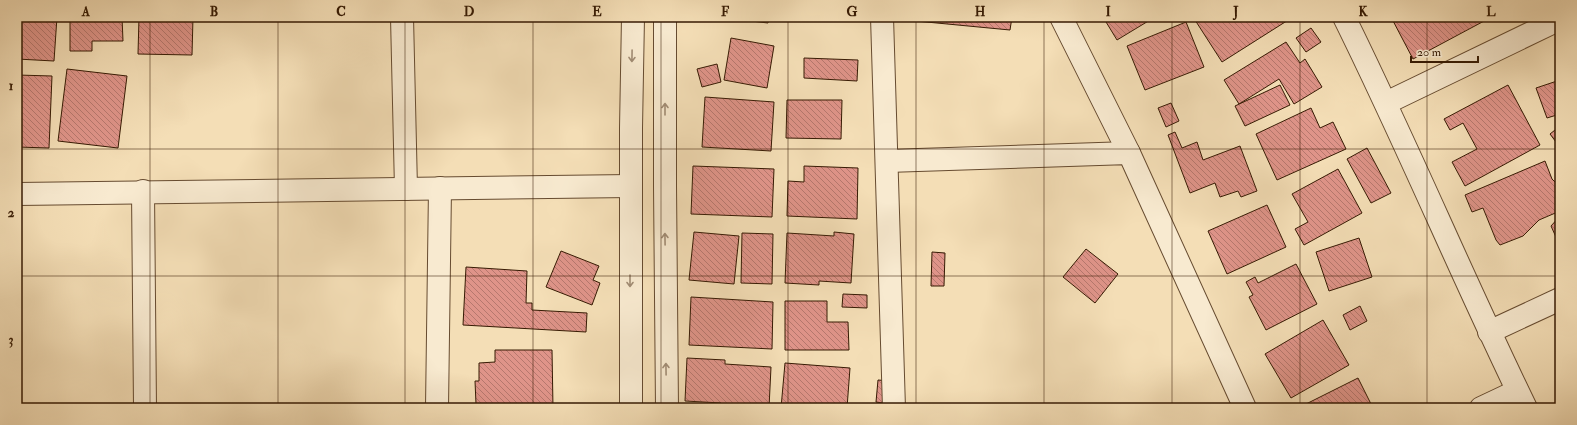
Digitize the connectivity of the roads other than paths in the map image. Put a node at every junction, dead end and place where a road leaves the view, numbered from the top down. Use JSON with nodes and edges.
{"nodes":[{"id":1,"x":402,"y":17,"type":"edge"},
{"id":2,"x":633,"y":17,"type":"edge"},
{"id":3,"x":665,"y":17,"type":"edge"},
{"id":4,"x":882,"y":17,"type":"edge"},
{"id":5,"x":1061,"y":17,"type":"edge"},
{"id":6,"x":1344,"y":17,"type":"edge"},
{"id":7,"x":1560,"y":19,"type":"edge"},
{"id":8,"x":1386,"y":103,"type":"junction"},
{"id":9,"x":1129,"y":153,"type":"junction"},
{"id":10,"x":886,"y":161,"type":"junction"},
{"id":11,"x":631,"y":186,"type":"junction"},
{"id":12,"x":406,"y":188,"type":"junction"},
{"id":13,"x":440,"y":188,"type":"junction"},
{"id":14,"x":143,"y":191,"type":"junction"},
{"id":15,"x":17,"y":194,"type":"edge"},
{"id":16,"x":1560,"y":300,"type":"edge"},
{"id":17,"x":1489,"y":332,"type":"junction"},
{"id":18,"x":1522,"y":400,"type":"edge"},
{"id":19,"x":145,"y":408,"type":"edge"},
{"id":20,"x":437,"y":408,"type":"edge"},
{"id":21,"x":630,"y":408,"type":"edge"},
{"id":22,"x":667,"y":408,"type":"edge"},
{"id":23,"x":894,"y":408,"type":"edge"},
{"id":24,"x":1245,"y":408,"type":"edge"},
{"id":25,"x":1481,"y":408,"type":"edge"}],
"edges":[{"from":1,"to":12,"type":"street"},
{"from":2,"to":11,"type":"street","one_way":true},
{"from":22,"to":3,"type":"street","one_way":true},
{"from":4,"to":10,"type":"street"},
{"from":5,"to":9,"type":"street"},
{"from":6,"to":8,"type":"street"},
{"from":7,"to":8,"type":"street"},
{"from":8,"to":17,"type":"street"},
{"from":9,"to":10,"type":"street"},
{"from":9,"to":24,"type":"street"},
{"from":10,"to":23,"type":"street"},
{"from":11,"to":13,"type":"street"},
{"from":11,"to":21,"type":"street","one_way":true},
{"from":12,"to":13,"type":"street"},
{"from":12,"to":14,"type":"street"},
{"from":13,"to":20,"type":"street"},
{"from":14,"to":15,"type":"street"},
{"from":14,"to":19,"type":"street"},
{"from":16,"to":17,"type":"street"},
{"from":17,"to":18,"type":"street"},
{"from":18,"to":25,"type":"street"}]}
